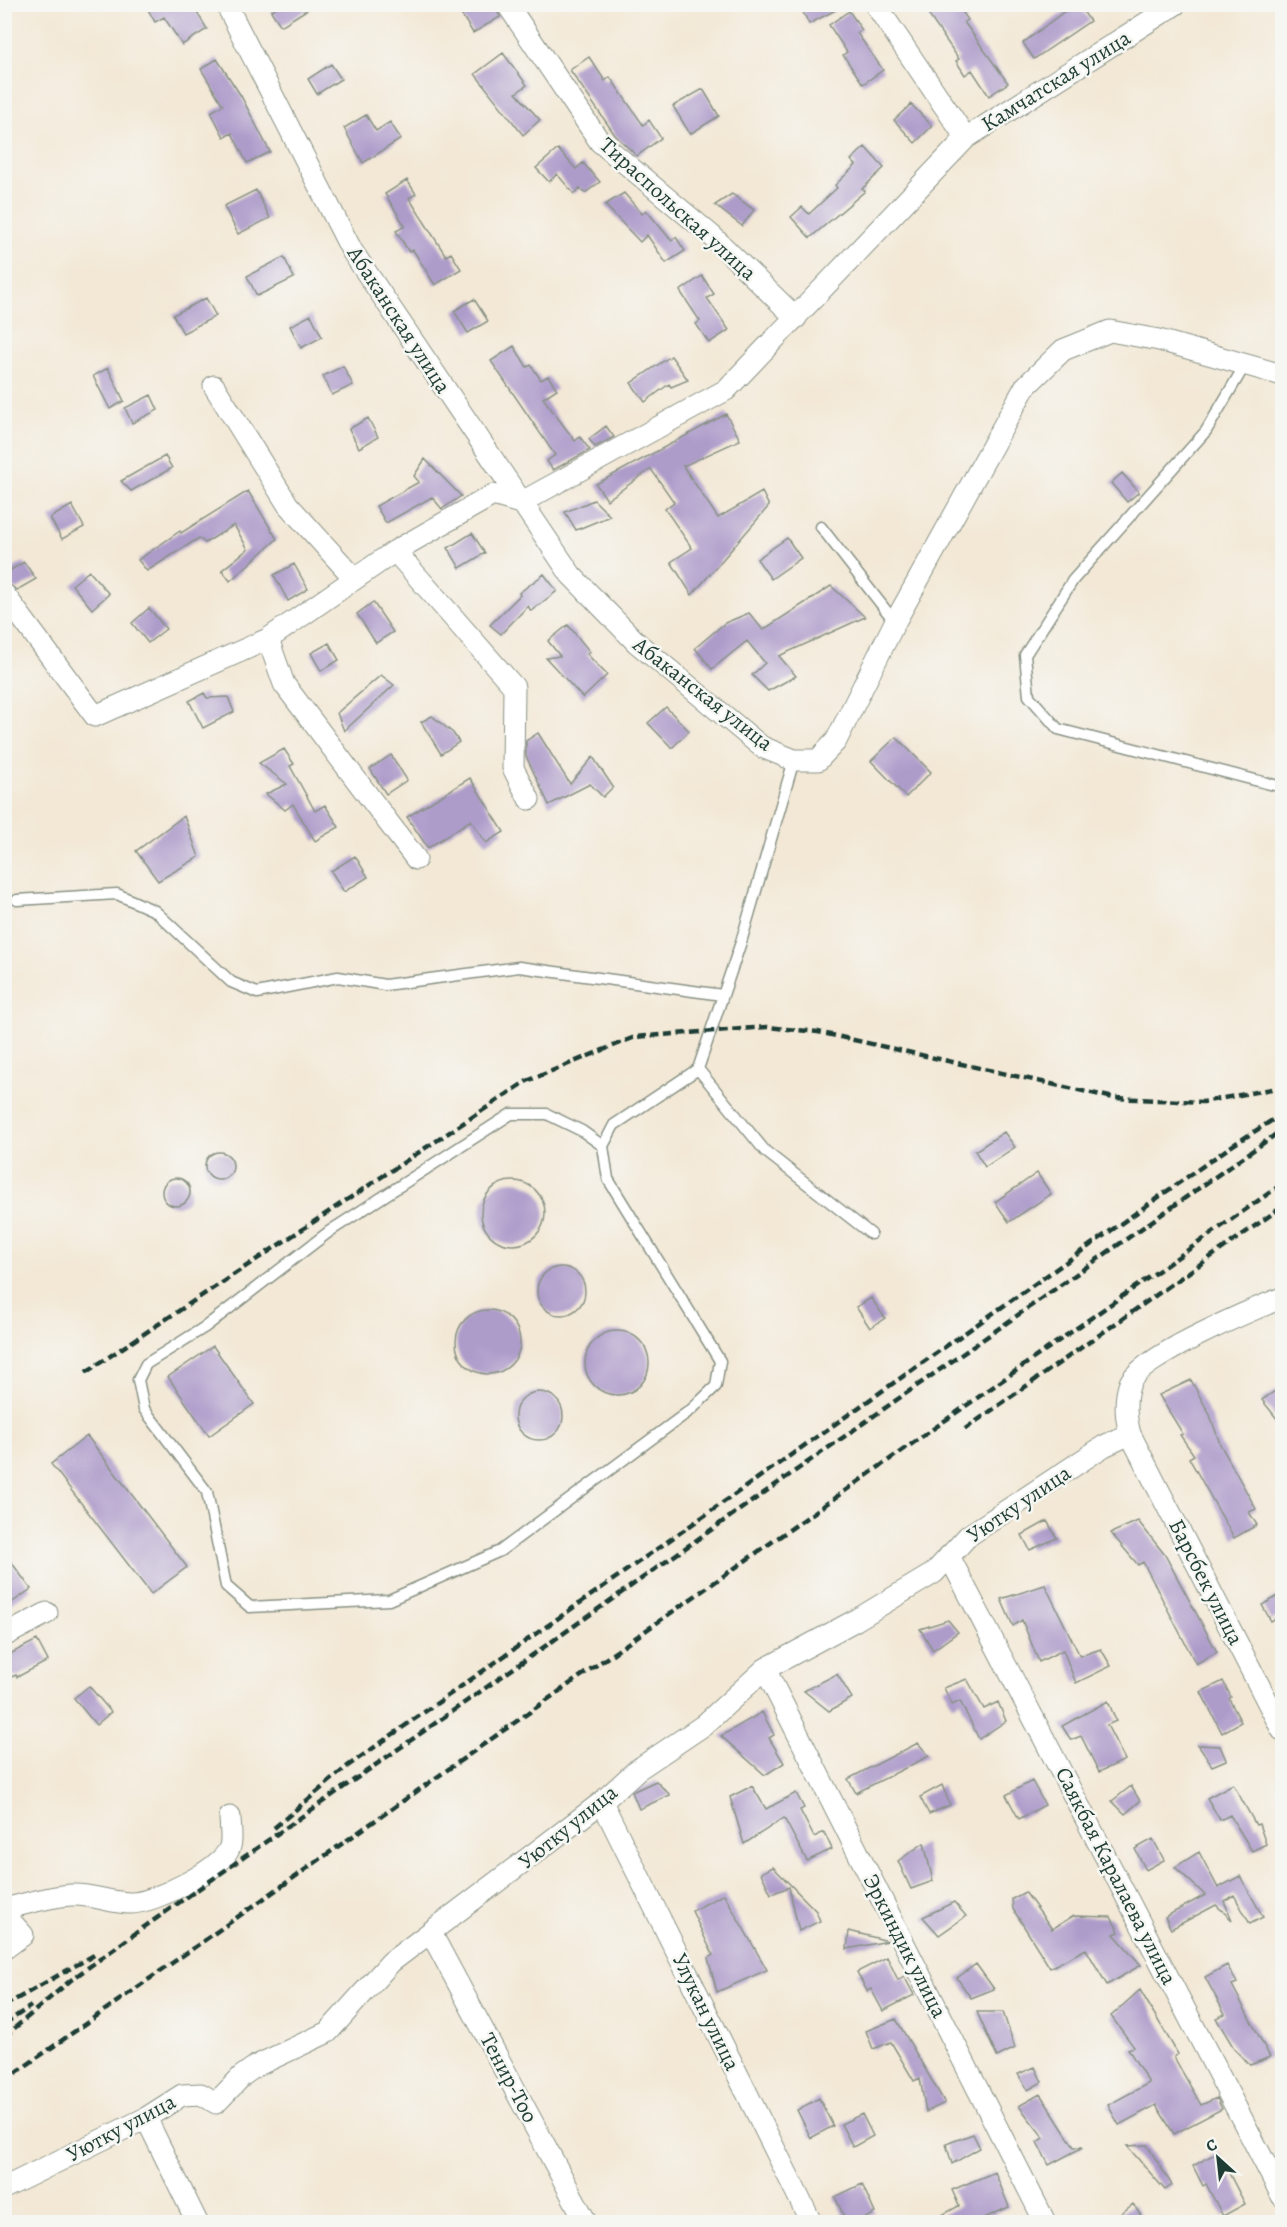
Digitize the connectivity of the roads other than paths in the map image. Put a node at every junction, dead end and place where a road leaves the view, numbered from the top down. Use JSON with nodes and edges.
{"nodes":[{"id":1,"x":226,"y":4,"type":"edge"},
{"id":2,"x":507,"y":4,"type":"edge"},
{"id":3,"x":875,"y":4,"type":"edge"},
{"id":4,"x":1176,"y":4,"type":"edge"},
{"id":5,"x":966,"y":138,"type":"junction"},
{"id":6,"x":796,"y":318,"type":"junction"},
{"id":7,"x":1245,"y":365,"type":"junction"},
{"id":8,"x":1282,"y":375,"type":"edge"},
{"id":9,"x":214,"y":386,"type":"dead end"},
{"id":10,"x":520,"y":503,"type":"junction"},
{"id":11,"x":821,"y":527,"type":"dead end"},
{"id":12,"x":395,"y":551,"type":"junction"},
{"id":13,"x":355,"y":579,"type":"junction"},
{"id":14,"x":4,"y":594,"type":"edge"},
{"id":15,"x":895,"y":622,"type":"junction"},
{"id":16,"x":268,"y":639,"type":"junction"},
{"id":17,"x":794,"y":760,"type":"junction"},
{"id":18,"x":1282,"y":787,"type":"edge"},
{"id":19,"x":528,"y":799,"type":"dead end"},
{"id":20,"x":416,"y":859,"type":"dead end"},
{"id":21,"x":16,"y":900,"type":"dead end"},
{"id":22,"x":722,"y":995,"type":"junction"},
{"id":23,"x":698,"y":1069,"type":"junction"},
{"id":24,"x":603,"y":1146,"type":"junction"},
{"id":25,"x":871,"y":1234,"type":"dead end"},
{"id":26,"x":1282,"y":1298,"type":"edge"},
{"id":27,"x":1130,"y":1434,"type":"junction"},
{"id":28,"x":949,"y":1556,"type":"junction"},
{"id":29,"x":47,"y":1613,"type":"dead end"},
{"id":30,"x":4,"y":1636,"type":"edge"},
{"id":31,"x":765,"y":1669,"type":"junction"},
{"id":32,"x":1282,"y":1730,"type":"edge"},
{"id":33,"x":602,"y":1802,"type":"junction"},
{"id":34,"x":230,"y":1817,"type":"dead end"},
{"id":35,"x":4,"y":1909,"type":"edge"},
{"id":36,"x":4,"y":1914,"type":"edge"},
{"id":37,"x":431,"y":1933,"type":"junction"},
{"id":38,"x":4,"y":1948,"type":"edge"},
{"id":39,"x":146,"y":2118,"type":"junction"},
{"id":40,"x":4,"y":2188,"type":"edge"},
{"id":41,"x":1282,"y":2196,"type":"edge"},
{"id":42,"x":197,"y":2223,"type":"edge"},
{"id":43,"x":586,"y":2223,"type":"edge"},
{"id":44,"x":811,"y":2223,"type":"edge"},
{"id":45,"x":1045,"y":2223,"type":"edge"}],
"edges":[{"from":1,"to":10,"type":"street","name":"Абаканская улица"},
{"from":2,"to":6,"type":"street","name":"Тираспольская улица"},
{"from":3,"to":5,"type":"street"},
{"from":4,"to":5,"type":"street","name":"Камчатская улица"},
{"from":5,"to":6,"type":"street","name":"Камчатская улица"},
{"from":6,"to":10,"type":"street","name":"Камчатская улица"},
{"from":7,"to":8,"type":"street","name":"Абаканская улица"},
{"from":7,"to":15,"type":"street","name":"Абаканская улица"},
{"from":7,"to":18,"type":"lane"},
{"from":9,"to":13,"type":"street"},
{"from":10,"to":12,"type":"street"},
{"from":10,"to":17,"type":"street","name":"Абаканская улица"},
{"from":11,"to":15,"type":"lane"},
{"from":12,"to":13,"type":"street"},
{"from":12,"to":19,"type":"street"},
{"from":13,"to":16,"type":"street"},
{"from":14,"to":16,"type":"street"},
{"from":15,"to":17,"type":"street","name":"Абаканская улица"},
{"from":16,"to":20,"type":"street"},
{"from":17,"to":22,"type":"lane"},
{"from":21,"to":22,"type":"lane"},
{"from":22,"to":23,"type":"lane"},
{"from":23,"to":24,"type":"lane"},
{"from":23,"to":25,"type":"lane"},
{"from":24,"to":24,"type":"lane"},
{"from":26,"to":27,"type":"street"},
{"from":27,"to":28,"type":"street","name":"Уютку улица"},
{"from":27,"to":32,"type":"street","name":"Барсбек улица"},
{"from":28,"to":31,"type":"street","name":"Уютку улица"},
{"from":28,"to":41,"type":"street","name":"Саякбая Каралаева улица"},
{"from":29,"to":30,"type":"street"},
{"from":31,"to":33,"type":"street","name":"Уютку улица"},
{"from":31,"to":45,"type":"street","name":"Эркиндик улица"},
{"from":33,"to":37,"type":"street","name":"Уютку улица"},
{"from":33,"to":44,"type":"street","name":"Улукан улица"},
{"from":34,"to":35,"type":"street"},
{"from":36,"to":38,"type":"street"},
{"from":37,"to":39,"type":"street","name":"Уютку улица"},
{"from":37,"to":43,"type":"street","name":"Тенир-Тоо"},
{"from":39,"to":40,"type":"street","name":"Уютку улица"},
{"from":39,"to":42,"type":"street"}]}
